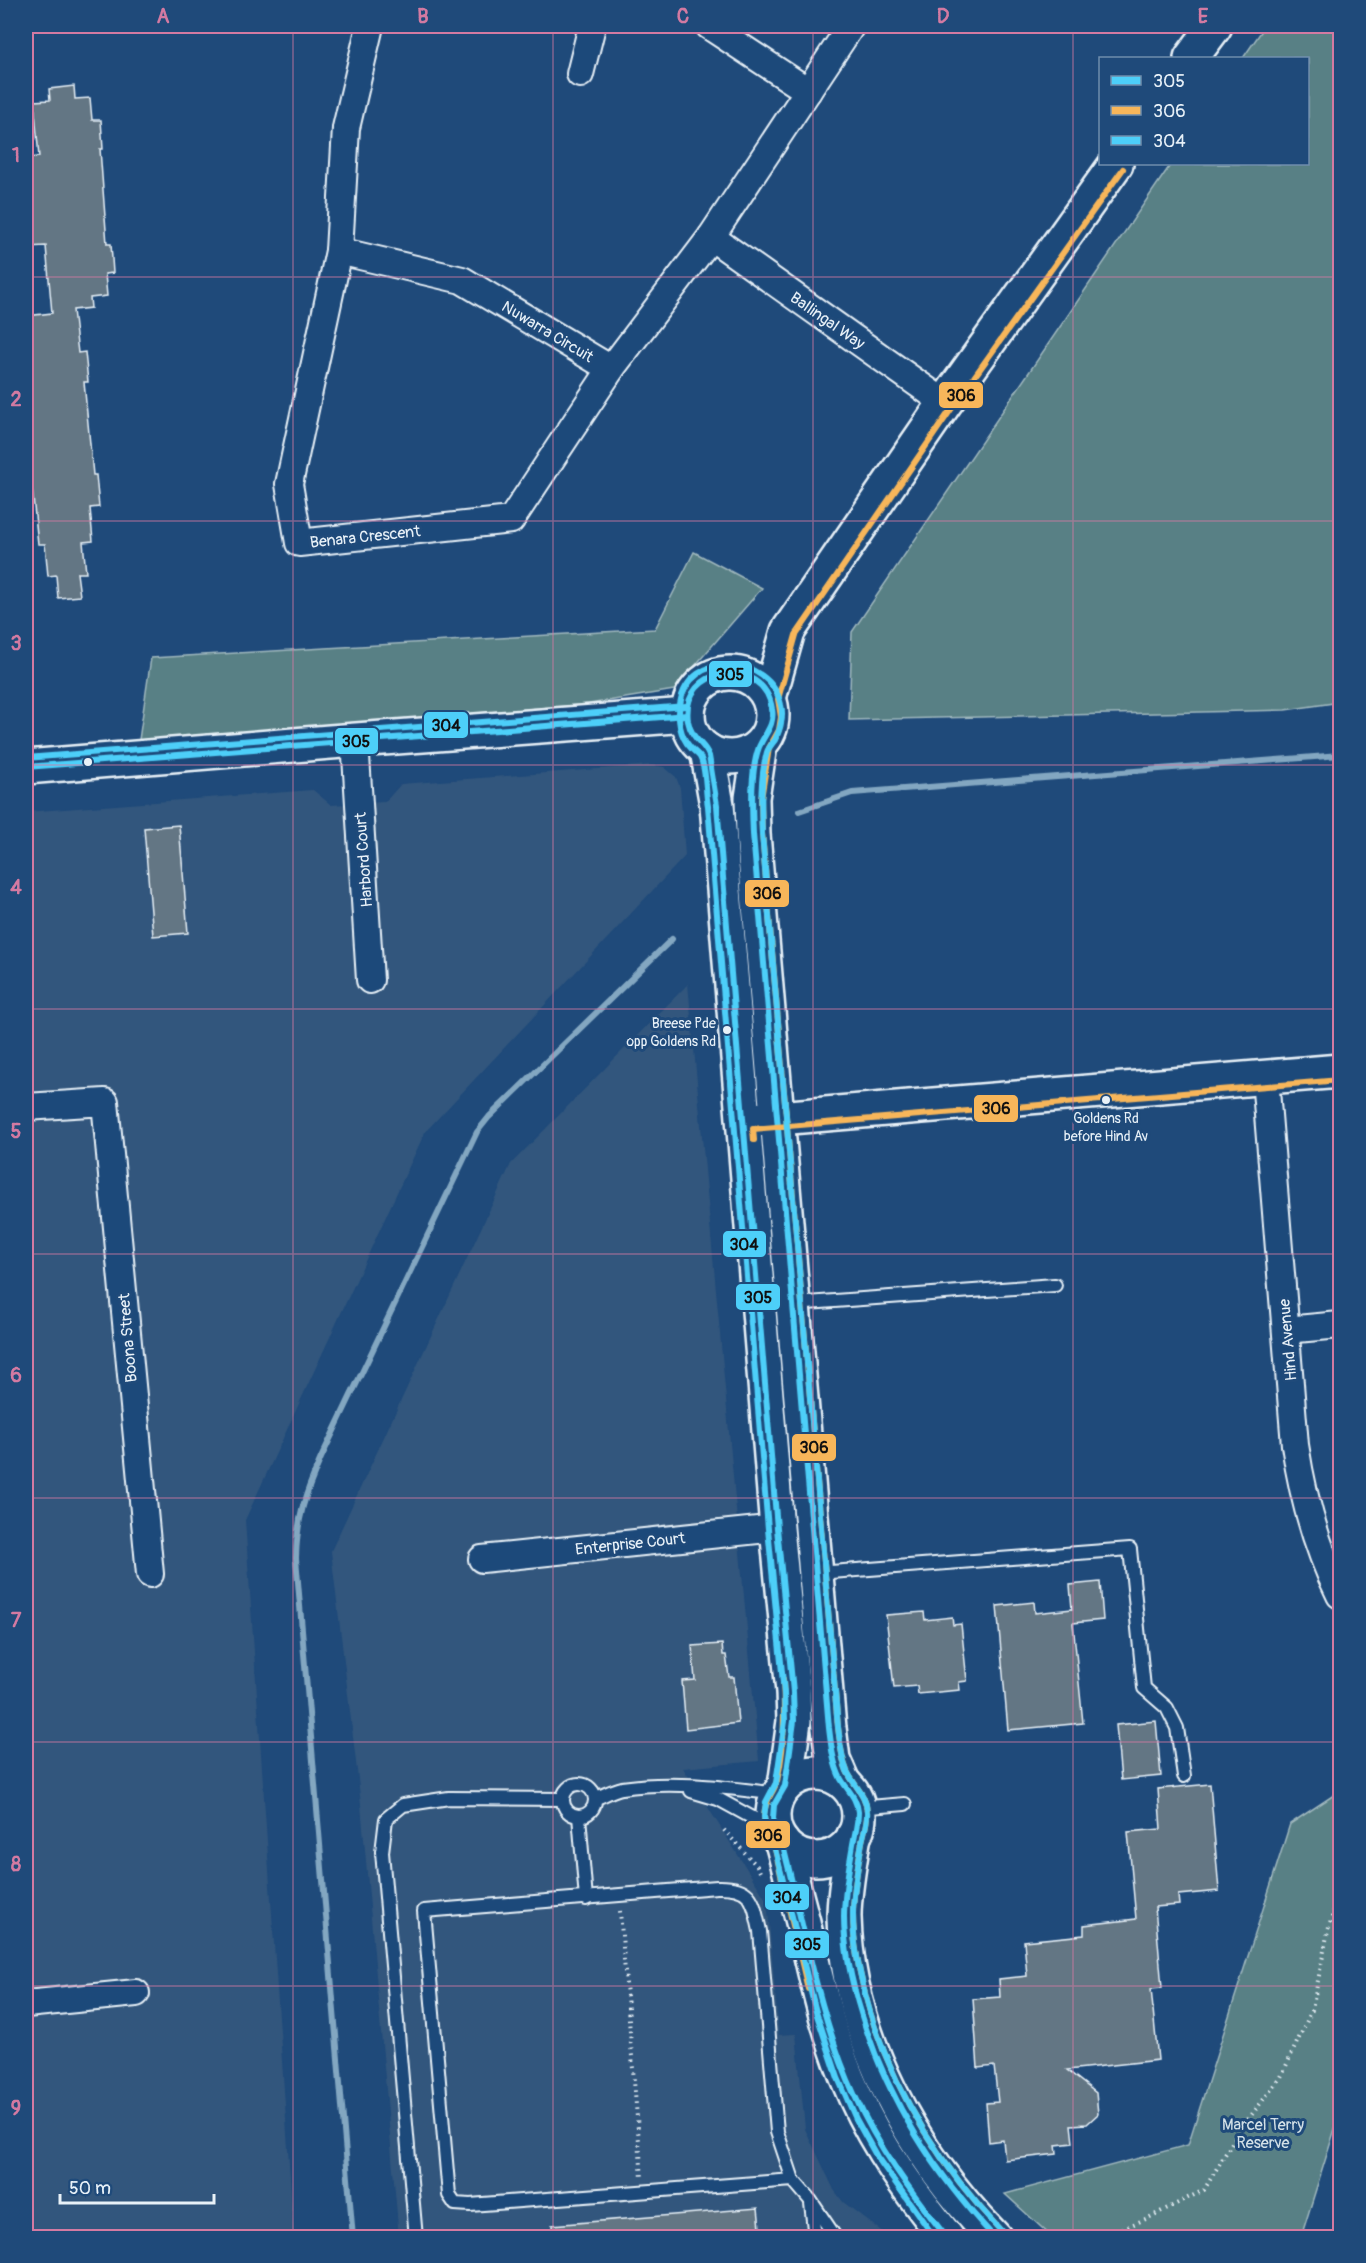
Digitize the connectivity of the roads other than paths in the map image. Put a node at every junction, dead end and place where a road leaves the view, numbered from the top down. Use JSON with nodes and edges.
{"nodes":[{"id":1,"x":370,"y":26,"type":"edge"},
{"id":2,"x":592,"y":26,"type":"edge"},
{"id":3,"x":709,"y":26,"type":"edge"},
{"id":4,"x":851,"y":26,"type":"edge"},
{"id":5,"x":1215,"y":26,"type":"edge"},
{"id":6,"x":1192,"y":57,"type":"edge"},
{"id":7,"x":580,"y":74,"type":"dead end"},
{"id":8,"x":808,"y":91,"type":"junction"},
{"id":9,"x":1115,"y":165,"type":"edge"},
{"id":10,"x":711,"y":237,"type":"junction"},
{"id":11,"x":339,"y":251,"type":"junction"},
{"id":12,"x":610,"y":369,"type":"junction"},
{"id":13,"x":945,"y":403,"type":"junction"},
{"id":14,"x":788,"y":631,"type":"junction"},
{"id":15,"x":729,"y":672,"type":"junction"},
{"id":16,"x":769,"y":698,"type":"junction"},
{"id":17,"x":687,"y":716,"type":"junction"},
{"id":18,"x":355,"y":740,"type":"junction"},
{"id":19,"x":760,"y":745,"type":"junction"},
{"id":20,"x":707,"y":750,"type":"junction"},
{"id":21,"x":26,"y":767,"type":"edge"},
{"id":22,"x":370,"y":980,"type":"dead end"},
{"id":23,"x":1341,"y":1071,"type":"edge"},
{"id":24,"x":1265,"y":1078,"type":"junction"},
{"id":25,"x":26,"y":1107,"type":"edge"},
{"id":26,"x":777,"y":1118,"type":"junction"},
{"id":27,"x":743,"y":1121,"type":"junction"},
{"id":28,"x":1056,"y":1285,"type":"dead end"},
{"id":29,"x":792,"y":1304,"type":"junction"},
{"id":30,"x":1341,"y":1325,"type":"edge"},
{"id":31,"x":1286,"y":1330,"type":"junction"},
{"id":32,"x":777,"y":1528,"type":"junction"},
{"id":33,"x":482,"y":1559,"type":"dead end"},
{"id":34,"x":814,"y":1573,"type":"junction"},
{"id":35,"x":150,"y":1574,"type":"dead end"},
{"id":36,"x":1341,"y":1595,"type":"edge"},
{"id":37,"x":1184,"y":1776,"type":"dead end"},
{"id":38,"x":670,"y":1785,"type":"junction"},
{"id":39,"x":782,"y":1790,"type":"junction"},
{"id":40,"x":596,"y":1798,"type":"junction"},
{"id":41,"x":563,"y":1799,"type":"junction"},
{"id":42,"x":905,"y":1804,"type":"dead end"},
{"id":43,"x":852,"y":1808,"type":"junction"},
{"id":44,"x":579,"y":1816,"type":"junction"},
{"id":45,"x":779,"y":1836,"type":"junction"},
{"id":46,"x":586,"y":1899,"type":"junction"},
{"id":47,"x":136,"y":1993,"type":"dead end"},
{"id":48,"x":26,"y":2004,"type":"edge"},
{"id":49,"x":793,"y":2180,"type":"junction"},
{"id":50,"x":811,"y":2201,"type":"junction"},
{"id":51,"x":416,"y":2238,"type":"edge"},
{"id":52,"x":815,"y":2238,"type":"edge"},
{"id":53,"x":836,"y":2238,"type":"edge"},
{"id":54,"x":947,"y":2238,"type":"edge"},
{"id":55,"x":995,"y":2238,"type":"edge"}],
"edges":[{"from":1,"to":11,"type":"street"},
{"from":2,"to":7,"type":"street"},
{"from":3,"to":8,"type":"street"},
{"from":4,"to":8,"type":"street","name":"Nuwarra Circuit"},
{"from":5,"to":6,"type":"main road"},
{"from":8,"to":10,"type":"street","name":"Nuwarra Circuit"},
{"from":9,"to":13,"type":"main road"},
{"from":10,"to":12,"type":"street","name":"Nuwarra Circuit"},
{"from":10,"to":13,"type":"street","name":"Ballingal Way"},
{"from":11,"to":12,"type":"street","name":"Nuwarra Circuit"},
{"from":11,"to":12,"type":"street","name":"Benara Crescent"},
{"from":13,"to":14,"type":"main road"},
{"from":14,"to":15,"type":"main road"},
{"from":14,"to":16,"type":"main road"},
{"from":15,"to":16,"type":"main road"},
{"from":15,"to":17,"type":"main road"},
{"from":16,"to":19,"type":"main road"},
{"from":17,"to":18,"type":"main road"},
{"from":17,"to":20,"type":"main road"},
{"from":18,"to":21,"type":"main road"},
{"from":18,"to":22,"type":"street","name":"Harbord Court"},
{"from":19,"to":20,"type":"main road"},
{"from":19,"to":26,"type":"main road"},
{"from":20,"to":27,"type":"main road"},
{"from":23,"to":24,"type":"main road"},
{"from":24,"to":26,"type":"main road"},
{"from":24,"to":31,"type":"street","name":"Hind Avenue"},
{"from":25,"to":35,"type":"street","name":"Boona Street"},
{"from":26,"to":27,"type":"main road"},
{"from":26,"to":29,"type":"main road"},
{"from":27,"to":32,"type":"main road"},
{"from":28,"to":29,"type":"lane"},
{"from":29,"to":34,"type":"main road"},
{"from":30,"to":31,"type":"street"},
{"from":31,"to":36,"type":"street","name":"Hind Avenue"},
{"from":32,"to":33,"type":"street","name":"Enterprise Court"},
{"from":32,"to":39,"type":"main road"},
{"from":34,"to":37,"type":"lane"},
{"from":34,"to":43,"type":"main road"},
{"from":38,"to":39,"type":"lane"},
{"from":38,"to":40,"type":"lane"},
{"from":38,"to":45,"type":"lane"},
{"from":39,"to":43,"type":"main road"},
{"from":39,"to":45,"type":"main road"},
{"from":40,"to":41,"type":"lane"},
{"from":40,"to":44,"type":"lane"},
{"from":41,"to":44,"type":"lane"},
{"from":41,"to":51,"type":"lane"},
{"from":42,"to":43,"type":"lane"},
{"from":43,"to":45,"type":"main road"},
{"from":43,"to":55,"type":"main road"},
{"from":44,"to":46,"type":"lane"},
{"from":45,"to":54,"type":"main road"},
{"from":46,"to":49,"type":"lane"},
{"from":46,"to":49,"type":"lane"},
{"from":47,"to":48,"type":"street"},
{"from":49,"to":50,"type":"lane"},
{"from":50,"to":52,"type":"lane"},
{"from":50,"to":53,"type":"lane"}]}
